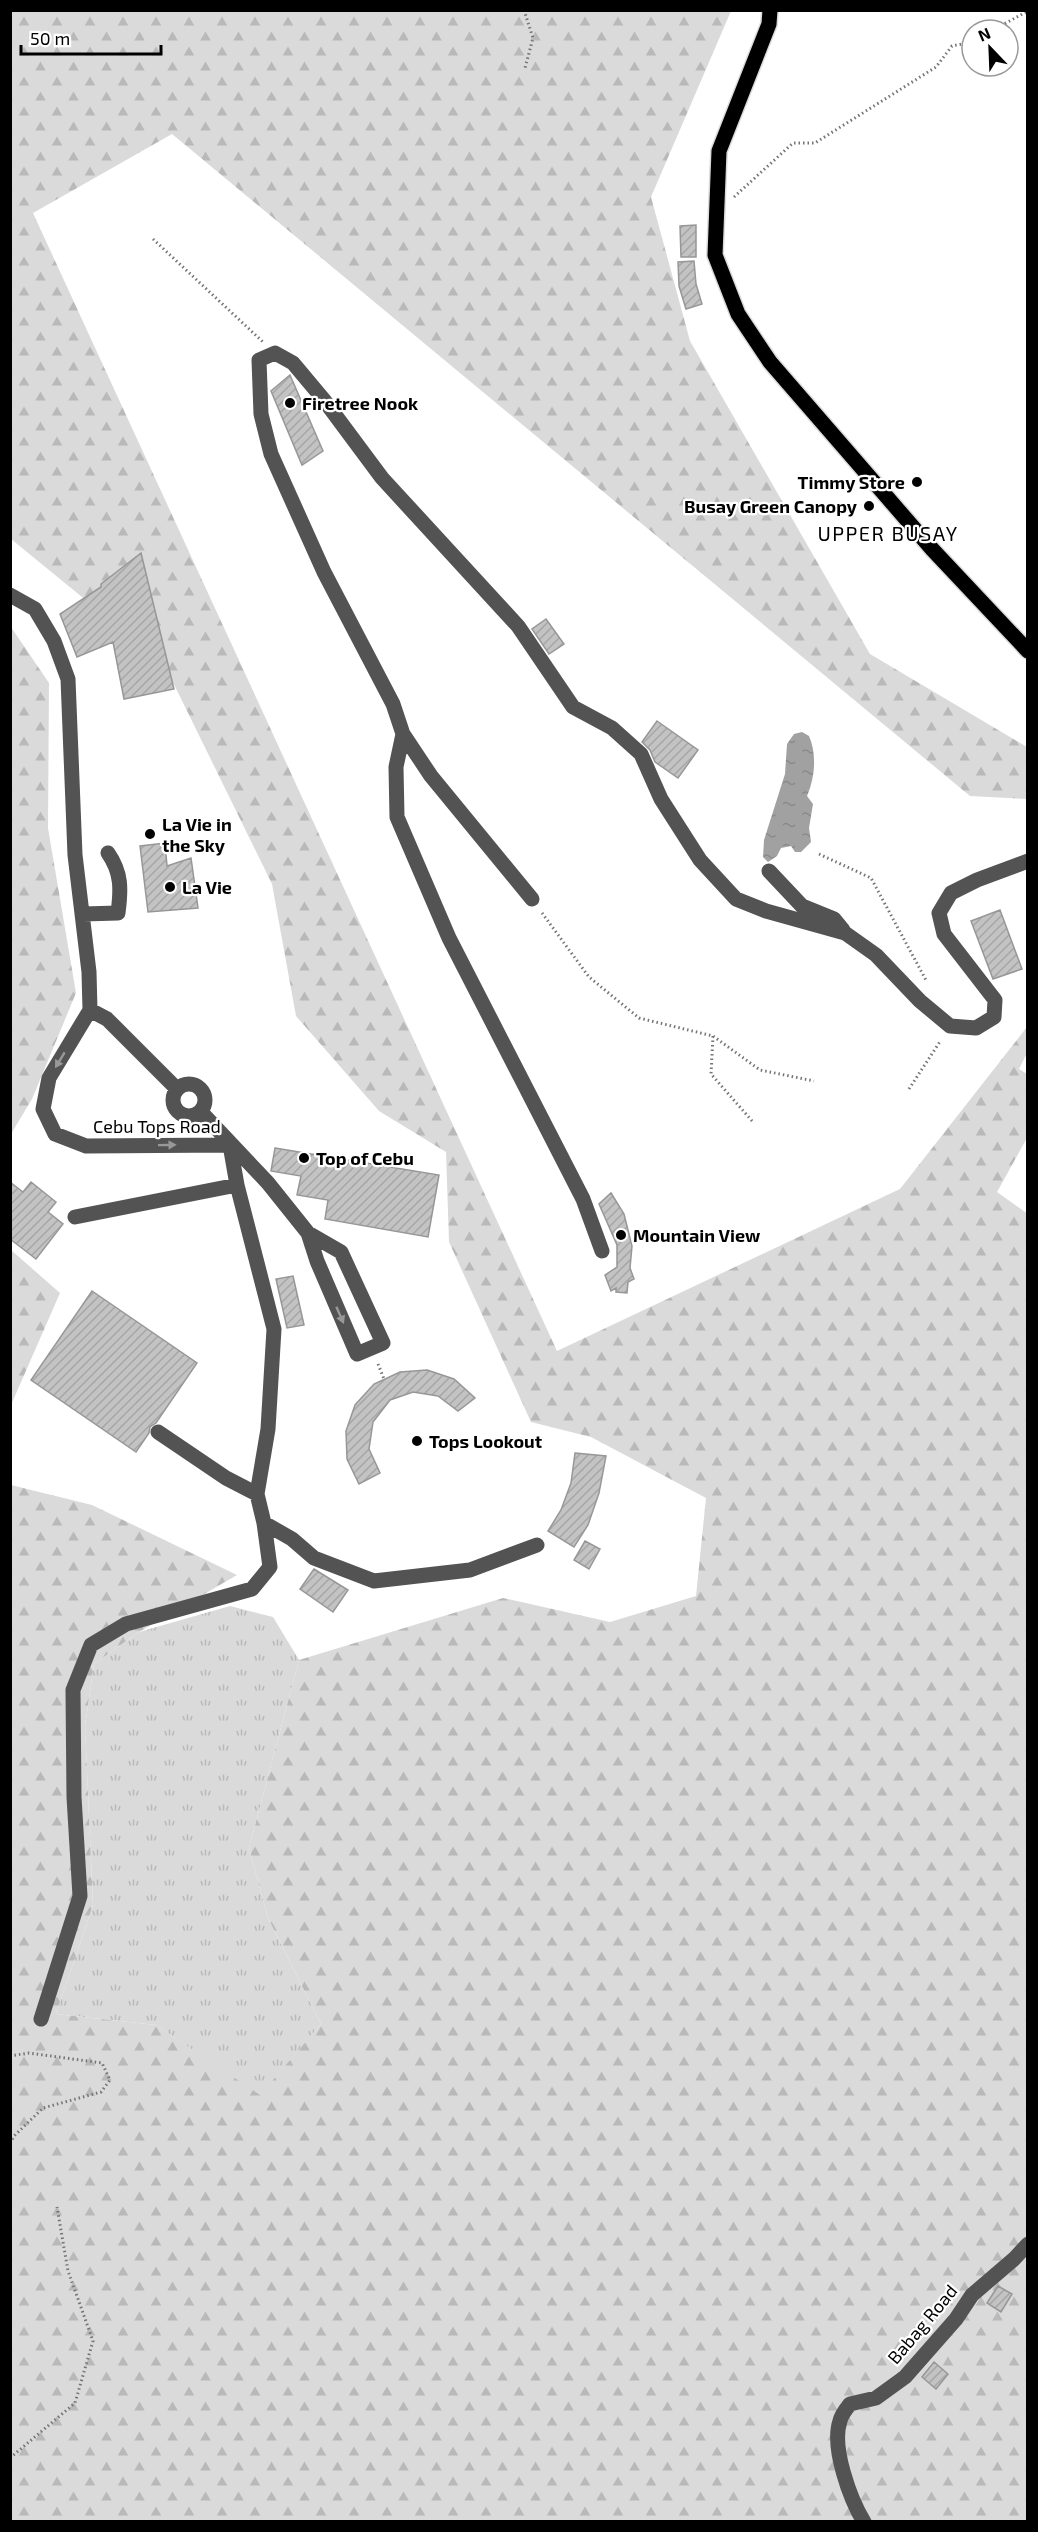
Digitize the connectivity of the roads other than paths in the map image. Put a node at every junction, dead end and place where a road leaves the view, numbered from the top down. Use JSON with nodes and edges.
{"nodes":[{"id":1,"x":770,"y":10,"type":"edge"},
{"id":2,"x":10,"y":595,"type":"edge"},
{"id":3,"x":1028,"y":651,"type":"edge"},
{"id":4,"x":403,"y":734,"type":"junction"},
{"id":5,"x":108,"y":853,"type":"dead end"},
{"id":6,"x":1028,"y":861,"type":"edge"},
{"id":7,"x":769,"y":871,"type":"dead end"},
{"id":8,"x":532,"y":899,"type":"road end"},
{"id":9,"x":83,"y":914,"type":"junction"},
{"id":10,"x":845,"y":933,"type":"junction"},
{"id":11,"x":90,"y":1010,"type":"junction"},
{"id":12,"x":177,"y":1089,"type":"junction"},
{"id":13,"x":201,"y":1112,"type":"junction"},
{"id":14,"x":230,"y":1145,"type":"junction"},
{"id":15,"x":237,"y":1185,"type":"junction"},
{"id":16,"x":75,"y":1217,"type":"dead end"},
{"id":17,"x":308,"y":1233,"type":"junction"},
{"id":18,"x":602,"y":1251,"type":"dead end"},
{"id":19,"x":158,"y":1432,"type":"dead end"},
{"id":20,"x":257,"y":1494,"type":"junction"},
{"id":21,"x":264,"y":1523,"type":"junction"},
{"id":22,"x":537,"y":1545,"type":"dead end"},
{"id":23,"x":41,"y":2019,"type":"dead end"},
{"id":24,"x":1028,"y":2244,"type":"edge"},
{"id":25,"x":864,"y":2522,"type":"edge"}],
"edges":[{"from":1,"to":3,"type":"main road"},
{"from":2,"to":9,"type":"street"},
{"from":4,"to":8,"type":"street"},
{"from":4,"to":10,"type":"street"},
{"from":4,"to":18,"type":"street"},
{"from":5,"to":9,"type":"street"},
{"from":6,"to":10,"type":"street"},
{"from":7,"to":10,"type":"street"},
{"from":9,"to":11,"type":"street"},
{"from":11,"to":12,"type":"street"},
{"from":11,"to":14,"type":"street","name":"Cebu Tops Road","one_way":true},
{"from":12,"to":13,"type":"street"},
{"from":12,"to":13,"type":"street"},
{"from":13,"to":14,"type":"street"},
{"from":14,"to":15,"type":"street","name":"Cebu Tops Road"},
{"from":14,"to":17,"type":"street"},
{"from":15,"to":16,"type":"street"},
{"from":15,"to":20,"type":"street","name":"Cebu Tops Road"},
{"from":17,"to":17,"type":"street","one_way":true},
{"from":19,"to":20,"type":"street"},
{"from":20,"to":21,"type":"street"},
{"from":21,"to":22,"type":"street"},
{"from":21,"to":23,"type":"street"},
{"from":24,"to":25,"type":"street","name":"Babag Road"}]}
